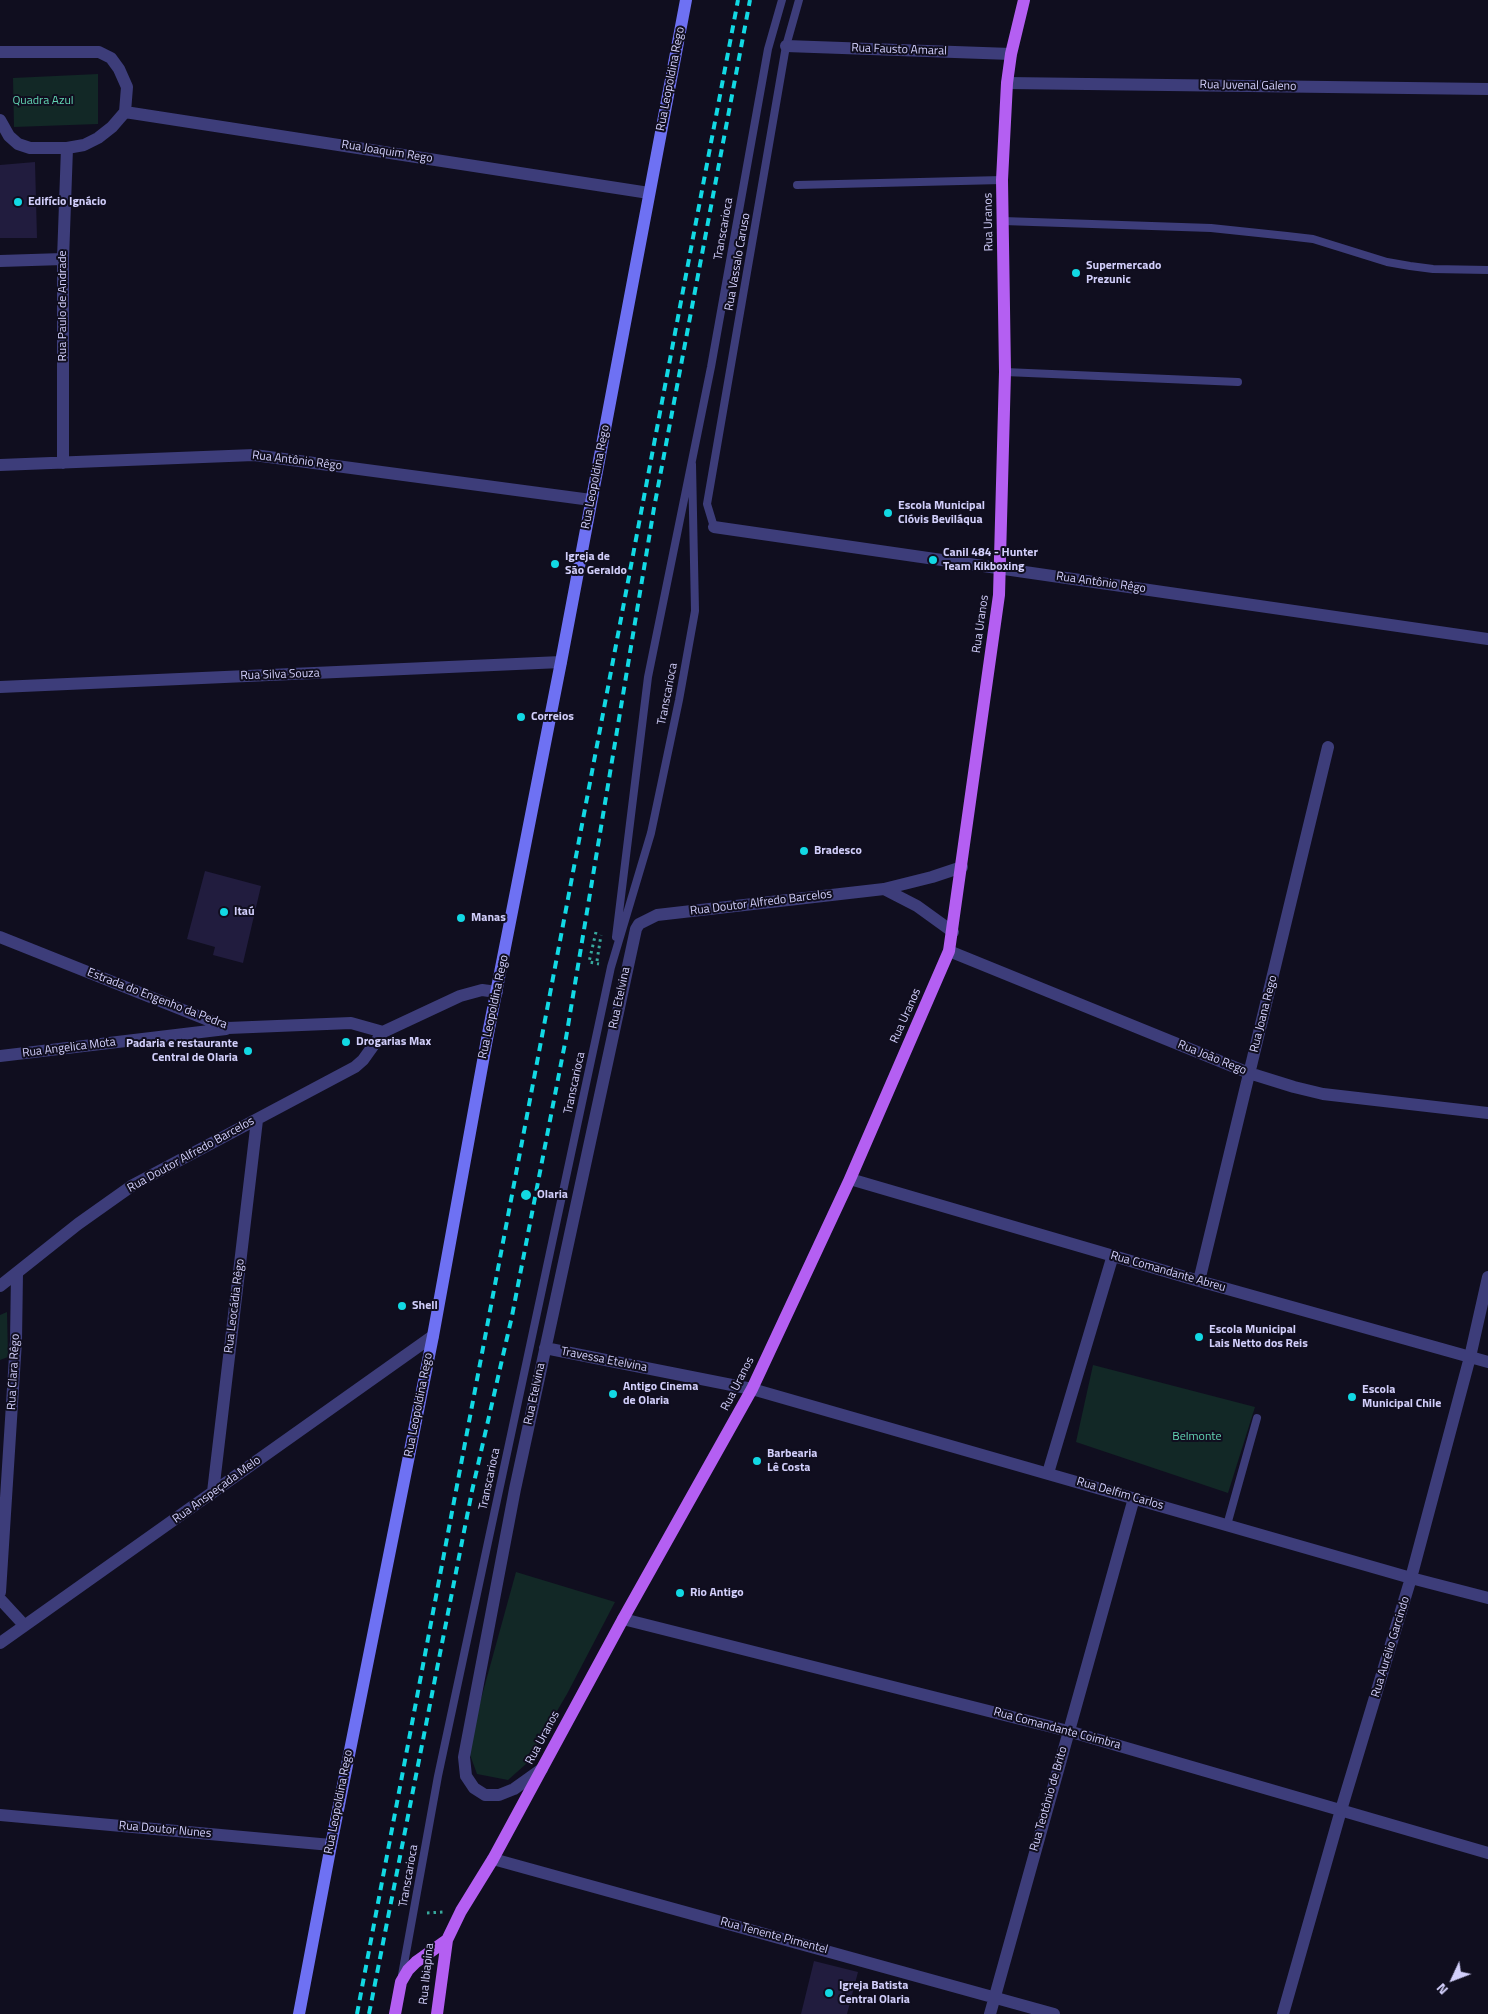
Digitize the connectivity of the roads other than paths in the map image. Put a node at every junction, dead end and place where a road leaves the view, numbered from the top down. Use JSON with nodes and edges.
{"nodes":[{"id":1,"x":686,"y":0,"type":"edge"},
{"id":2,"x":782,"y":0,"type":"edge"},
{"id":3,"x":799,"y":0,"type":"edge"},
{"id":4,"x":1024,"y":0,"type":"edge"},
{"id":5,"x":786,"y":46,"type":"junction"},
{"id":6,"x":0,"y":52,"type":"edge"},
{"id":7,"x":1011,"y":54,"type":"junction"},
{"id":8,"x":1007,"y":83,"type":"junction"},
{"id":9,"x":1488,"y":89,"type":"edge"},
{"id":10,"x":125,"y":112,"type":"junction"},
{"id":11,"x":0,"y":120,"type":"edge"},
{"id":12,"x":67,"y":148,"type":"junction"},
{"id":13,"x":1002,"y":180,"type":"junction"},
{"id":14,"x":797,"y":185,"type":"dead end"},
{"id":15,"x":649,"y":193,"type":"junction"},
{"id":16,"x":1003,"y":221,"type":"junction"},
{"id":17,"x":63,"y":259,"type":"junction"},
{"id":18,"x":0,"y":261,"type":"edge"},
{"id":19,"x":1488,"y":270,"type":"edge"},
{"id":20,"x":1005,"y":372,"type":"junction"},
{"id":21,"x":1238,"y":382,"type":"dead end"},
{"id":22,"x":63,"y":463,"type":"junction"},
{"id":23,"x":692,"y":464,"type":"junction"},
{"id":24,"x":0,"y":465,"type":"edge"},
{"id":25,"x":591,"y":500,"type":"junction"},
{"id":26,"x":714,"y":527,"type":"joint"},
{"id":27,"x":1001,"y":568,"type":"junction"},
{"id":28,"x":1488,"y":639,"type":"edge"},
{"id":29,"x":561,"y":662,"type":"junction"},
{"id":30,"x":0,"y":687,"type":"edge"},
{"id":31,"x":1328,"y":748,"type":"dead end"},
{"id":32,"x":962,"y":866,"type":"junction"},
{"id":33,"x":884,"y":889,"type":"junction"},
{"id":34,"x":639,"y":924,"type":"joint"},
{"id":35,"x":953,"y":932,"type":"junction"},
{"id":36,"x":0,"y":937,"type":"edge"},
{"id":37,"x":615,"y":951,"type":"junction"},
{"id":38,"x":949,"y":951,"type":"junction"},
{"id":39,"x":497,"y":992,"type":"junction"},
{"id":40,"x":228,"y":1028,"type":"junction"},
{"id":41,"x":383,"y":1032,"type":"junction"},
{"id":42,"x":0,"y":1056,"type":"edge"},
{"id":43,"x":1250,"y":1073,"type":"junction"},
{"id":44,"x":1488,"y":1113,"type":"edge"},
{"id":45,"x":256,"y":1120,"type":"junction"},
{"id":46,"x":850,"y":1179,"type":"junction"},
{"id":47,"x":1113,"y":1255,"type":"junction"},
{"id":48,"x":17,"y":1272,"type":"junction"},
{"id":49,"x":1488,"y":1277,"type":"edge"},
{"id":50,"x":1199,"y":1281,"type":"junction"},
{"id":51,"x":0,"y":1286,"type":"edge"},
{"id":52,"x":433,"y":1336,"type":"junction"},
{"id":53,"x":545,"y":1348,"type":"junction"},
{"id":54,"x":1470,"y":1357,"type":"junction"},
{"id":55,"x":1488,"y":1362,"type":"edge"},
{"id":56,"x":752,"y":1389,"type":"junction"},
{"id":57,"x":1257,"y":1418,"type":"dead end"},
{"id":58,"x":1048,"y":1473,"type":"junction"},
{"id":59,"x":213,"y":1492,"type":"junction"},
{"id":60,"x":1134,"y":1498,"type":"junction"},
{"id":61,"x":1228,"y":1525,"type":"junction"},
{"id":62,"x":1411,"y":1578,"type":"junction"},
{"id":63,"x":0,"y":1592,"type":"edge"},
{"id":64,"x":1488,"y":1598,"type":"edge"},
{"id":65,"x":0,"y":1599,"type":"edge"},
{"id":66,"x":623,"y":1619,"type":"junction"},
{"id":67,"x":24,"y":1625,"type":"junction"},
{"id":68,"x":0,"y":1643,"type":"edge"},
{"id":69,"x":1068,"y":1731,"type":"junction"},
{"id":70,"x":542,"y":1769,"type":"junction"},
{"id":71,"x":1341,"y":1810,"type":"junction"},
{"id":72,"x":0,"y":1815,"type":"edge"},
{"id":73,"x":331,"y":1845,"type":"junction"},
{"id":74,"x":1488,"y":1853,"type":"edge"},
{"id":75,"x":493,"y":1859,"type":"junction"},
{"id":76,"x":447,"y":1940,"type":"junction"},
{"id":77,"x":401,"y":1982,"type":"junction"},
{"id":78,"x":994,"y":1997,"type":"junction"},
{"id":79,"x":299,"y":2014,"type":"edge"},
{"id":80,"x":396,"y":2014,"type":"edge"},
{"id":81,"x":437,"y":2014,"type":"edge"},
{"id":82,"x":990,"y":2014,"type":"edge"},
{"id":83,"x":1054,"y":2014,"type":"edge"},
{"id":84,"x":1283,"y":2014,"type":"edge"}],
"edges":[{"from":1,"to":15,"type":"main road","name":"Rua Leopoldina Rego"},
{"from":2,"to":23,"type":"lane","name":"Transcarioca"},
{"from":3,"to":5,"type":"lane","name":"Rua Vassalo Caruso"},
{"from":4,"to":7,"type":"main road","name":"Rua Uranos"},
{"from":5,"to":7,"type":"street","name":"Rua Fausto Amaral"},
{"from":5,"to":26,"type":"lane","name":"Rua Vassalo Caruso"},
{"from":6,"to":10,"type":"street"},
{"from":7,"to":8,"type":"main road","name":"Rua Uranos"},
{"from":8,"to":9,"type":"street","name":"Rua Juvenal Galeno"},
{"from":8,"to":13,"type":"main road","name":"Rua Uranos"},
{"from":10,"to":12,"type":"street"},
{"from":10,"to":15,"type":"street","name":"Rua Joaquim Rego"},
{"from":11,"to":12,"type":"street"},
{"from":12,"to":17,"type":"street","name":"Rua Paulo de Andrade"},
{"from":13,"to":14,"type":"lane"},
{"from":13,"to":16,"type":"main road","name":"Rua Uranos"},
{"from":15,"to":25,"type":"main road","name":"Rua Leopoldina Rego"},
{"from":16,"to":19,"type":"lane"},
{"from":16,"to":20,"type":"main road","name":"Rua Uranos"},
{"from":17,"to":18,"type":"street"},
{"from":17,"to":22,"type":"street","name":"Rua Paulo de Andrade"},
{"from":20,"to":21,"type":"lane"},
{"from":20,"to":27,"type":"main road","name":"Rua Uranos"},
{"from":22,"to":24,"type":"street","name":"Rua Antônio Rêgo"},
{"from":22,"to":25,"type":"street","name":"Rua Antônio Rêgo"},
{"from":23,"to":37,"type":"lane","name":"Transcarioca"},
{"from":23,"to":37,"type":"lane","name":"Transcarioca"},
{"from":25,"to":29,"type":"main road","name":"Rua Leopoldina Rego"},
{"from":26,"to":27,"type":"street","name":"Rua Antônio Rêgo"},
{"from":27,"to":28,"type":"street","name":"Rua Antônio Rêgo"},
{"from":27,"to":32,"type":"main road","name":"Rua Uranos"},
{"from":29,"to":30,"type":"street","name":"Rua Silva Souza"},
{"from":29,"to":39,"type":"main road","name":"Rua Leopoldina Rego"},
{"from":31,"to":43,"type":"street","name":"Rua Joana Rego"},
{"from":32,"to":33,"type":"street","name":"Rua Doutor Alfredo Barcelos"},
{"from":32,"to":35,"type":"main road","name":"Rua Uranos"},
{"from":33,"to":34,"type":"street","name":"Rua Doutor Alfredo Barcelos"},
{"from":33,"to":35,"type":"street"},
{"from":34,"to":53,"type":"street","name":"Rua Etelvina"},
{"from":35,"to":38,"type":"main road","name":"Rua Uranos"},
{"from":36,"to":40,"type":"street","name":"Estrada do Engenho da Pedra"},
{"from":37,"to":77,"type":"lane","name":"Transcarioca"},
{"from":38,"to":43,"type":"street","name":"Rua João Rego"},
{"from":38,"to":46,"type":"main road","name":"Rua Uranos"},
{"from":39,"to":41,"type":"street"},
{"from":39,"to":52,"type":"main road","name":"Rua Leopoldina Rego"},
{"from":40,"to":41,"type":"street","name":"Estrada do Engenho da Pedra"},
{"from":40,"to":42,"type":"street","name":"Rua Angelica Mota"},
{"from":41,"to":45,"type":"street","name":"Rua Doutor Alfredo Barcelos"},
{"from":43,"to":44,"type":"street","name":"Rua João Rego"},
{"from":43,"to":50,"type":"street","name":"Rua Joana Rego"},
{"from":45,"to":48,"type":"street","name":"Rua Doutor Alfredo Barcelos"},
{"from":45,"to":59,"type":"street","name":"Rua Leocádia Rêgo"},
{"from":46,"to":47,"type":"street","name":"Rua Comandante Abreu"},
{"from":46,"to":56,"type":"main road","name":"Rua Uranos"},
{"from":47,"to":50,"type":"street","name":"Rua Comandante Abreu"},
{"from":47,"to":58,"type":"street"},
{"from":48,"to":51,"type":"street","name":"Rua Doutor Alfredo Barcelos"},
{"from":48,"to":63,"type":"street","name":"Rua Clara Rêgo"},
{"from":49,"to":54,"type":"street","name":"Rua Aurélio Garcindo"},
{"from":50,"to":54,"type":"street","name":"Rua Comandante Abreu"},
{"from":52,"to":59,"type":"street","name":"Rua Anspeçada Melo"},
{"from":52,"to":73,"type":"main road","name":"Rua Leopoldina Rego"},
{"from":53,"to":56,"type":"street","name":"Travessa Etelvina"},
{"from":53,"to":70,"type":"street","name":"Rua Etelvina"},
{"from":54,"to":55,"type":"street","name":"Rua Comandante Abreu"},
{"from":54,"to":62,"type":"street","name":"Rua Aurélio Garcindo"},
{"from":56,"to":58,"type":"street","name":"Rua Delfim Carlos"},
{"from":56,"to":66,"type":"main road","name":"Rua Uranos"},
{"from":57,"to":61,"type":"lane"},
{"from":58,"to":60,"type":"street","name":"Rua Delfim Carlos"},
{"from":59,"to":67,"type":"street","name":"Rua Anspeçada Melo"},
{"from":60,"to":61,"type":"street","name":"Rua Delfim Carlos"},
{"from":60,"to":69,"type":"street","name":"Rua Teotônio de Brito"},
{"from":61,"to":62,"type":"street","name":"Rua Delfim Carlos"},
{"from":62,"to":64,"type":"street","name":"Rua Delfim Carlos"},
{"from":62,"to":71,"type":"street","name":"Rua Aurélio Garcindo"},
{"from":65,"to":67,"type":"street"},
{"from":66,"to":69,"type":"street","name":"Rua Comandante Coimbra"},
{"from":66,"to":70,"type":"main road","name":"Rua Uranos"},
{"from":67,"to":68,"type":"street","name":"Rua Anspeçada Melo"},
{"from":69,"to":71,"type":"street","name":"Rua Comandante Coimbra"},
{"from":69,"to":78,"type":"street","name":"Rua Teotônio de Brito"},
{"from":70,"to":75,"type":"main road","name":"Rua Uranos"},
{"from":71,"to":74,"type":"street","name":"Rua Comandante Coimbra"},
{"from":71,"to":84,"type":"street","name":"Rua Aurélio Garcindo"},
{"from":72,"to":73,"type":"street","name":"Rua Doutor Nunes"},
{"from":73,"to":79,"type":"main road","name":"Rua Leopoldina Rego"},
{"from":75,"to":76,"type":"main road","name":"Rua Uranos"},
{"from":75,"to":78,"type":"street","name":"Rua Tenente Pimentel"},
{"from":76,"to":77,"type":"main road","name":"Rua Ibiapina"},
{"from":76,"to":81,"type":"main road","name":"Rua Ibiapina"},
{"from":77,"to":80,"type":"main road","name":"Rua Ibiapina"},
{"from":78,"to":82,"type":"street","name":"Rua Teotônio de Brito"},
{"from":78,"to":83,"type":"street","name":"Rua Tenente Pimentel"}]}
